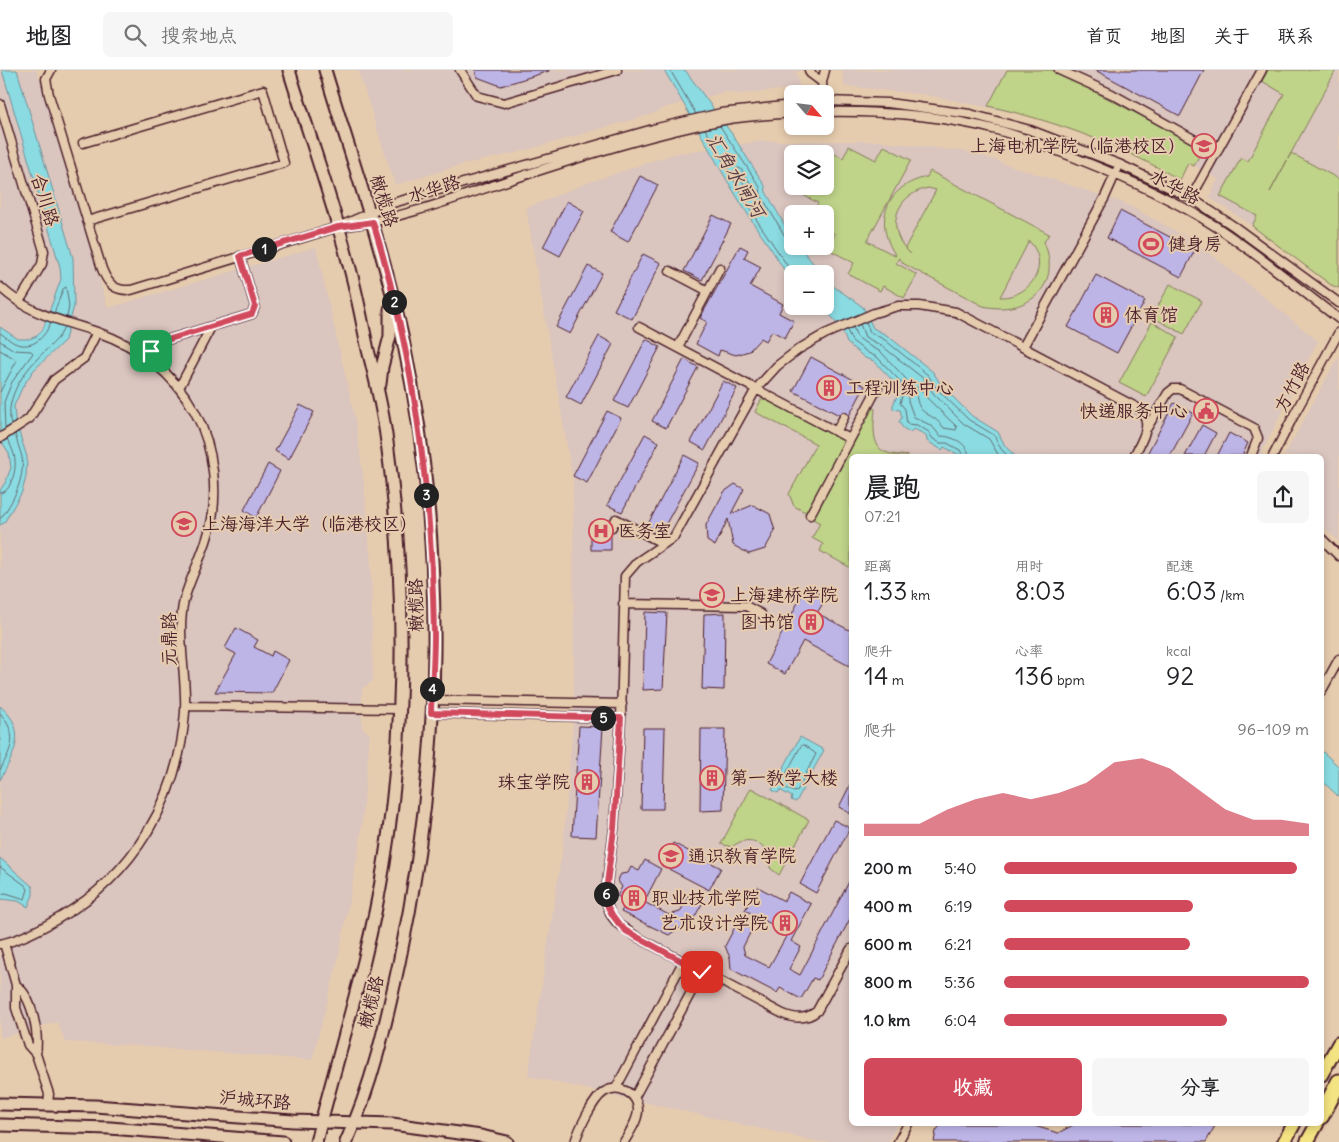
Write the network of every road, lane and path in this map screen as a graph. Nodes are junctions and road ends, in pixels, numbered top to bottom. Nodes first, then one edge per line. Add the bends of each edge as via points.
1 (51, 70) edge
2 (289, 70) edge
3 (326, 70) edge
4 (460, 70) edge
5 (617, 70) edge
6 (809, 70) edge
7 (825, 70) edge
8 (1059, 70) edge
9 (1262, 70) edge
10 (822, 82) junction
11 (822, 85) edge
12 (834, 101) edge
13 (0, 104) edge
14 (784, 106) edge
15 (834, 112) edge
16 (784, 113) edge
17 (724, 117) junction
18 (689, 123) junction
19 (83, 144) dead end
20 (1217, 152) junction
21 (1121, 164) junction
22 (1115, 173) junction
23 (1191, 198) junction
24 (372, 217) junction
25 (87, 221) junction
26 (338, 227) junction
27 (240, 256) junction
28 (720, 268) dead end
29 (670, 271) dead end
30 (389, 282) junction
31 (0, 287) edge
32 (708, 291) junction
33 (19, 302) junction
34 (1339, 303) edge
35 (1339, 319) edge
36 (211, 327) junction
37 (639, 327) dead end
38 (97, 332) junction
39 (1339, 332) edge
40 (1023, 347) junction
41 (678, 348) junction
42 (147, 356) junction
43 (879, 385) dead end
44 (179, 388) junction
45 (756, 388) junction
46 (379, 396) junction
47 (844, 417) dead end
48 (1147, 428) junction
49 (836, 432) junction
50 (0, 438) edge
51 (850, 439) junction
52 (1135, 454) edge
53 (1252, 454) edge
54 (1274, 454) edge
55 (810, 515) dead end
56 (612, 527) dead end
57 (1324, 541) edge
58 (664, 544) junction
59 (1339, 556) edge
60 (623, 604) junction
61 (761, 614) dead end
62 (1339, 659) edge
63 (1324, 686) edge
64 (432, 700) junction
65 (571, 703) junction
66 (622, 704) junction
67 (185, 706) junction
68 (399, 709) junction
69 (431, 713) junction
70 (570, 716) junction
71 (621, 718) junction
72 (2, 944) edge
73 (849, 953) edge
74 (683, 962) junction
75 (702, 972) junction
76 (16, 985) junction
77 (1339, 1043) edge
78 (36, 1054) junction
79 (1324, 1070) edge
80 (1339, 1082) edge
81 (616, 1088) junction
82 (1339, 1090) edge
83 (634, 1098) junction
84 (0, 1104) edge
85 (48, 1104) junction
86 (1324, 1111) edge
87 (1324, 1113) edge
88 (321, 1122) junction
89 (355, 1122) junction
90 (0, 1125) edge
91 (907, 1126) edge
92 (1293, 1126) edge
93 (1316, 1126) edge
94 (283, 1142) edge
95 (316, 1142) edge
96 (346, 1142) edge
97 (507, 1142) edge
98 (575, 1142) edge
99 (624, 1142) edge
100 (898, 1142) edge
101 (1284, 1142) edge
102 (1307, 1142) edge

1 - 25 street via 46,79 48,90
2 - 26 main road, 橄榄路
3 - 24 main road, 橄榄路
4 - 5 street via 477,96 504,103
6 - 10 street
7 - 10 street
8 - 20 street via 1112,94
9 - 20 street
10 - 11 street
12 - 21 street, 水华路 via 888,103 970,114 1030,130
13 - 33 street, 合川路 via 44,252 42,264
14 - 17 street, 水华路
15 - 22 street, 水华路 via 945,119 996,130
16 - 17 street, 水华路
17 - 18 street, 水华路
18 - 24 street, 水华路 via 454,199
18 - 24 street, 水华路 via 451,186 394,203
19 - 25 street via 263,90 284,163
20 - 23 street
21 - 22 street
21 - 23 street, 水华路
22 - 35 street, 水华路 via 1216,227
22 - 40 street
23 - 34 street, 水华路
24 - 26 street, 水华路
24 - 30 main road, 橄榄路
25 - 27 street, 水华路 via 106,279 122,291
26 - 27 street, 水华路
26 - 46 main road, 橄榄路
27 - 36 street via 254,310 248,316
28 - 32 street
29 - 32 street
30 - 46 main road via 390,336
30 - 64 main road, 橄榄路 via 409,372 426,489 434,636
31 - 33 street
32 - 41 street
33 - 38 street, 元鼎路 via 45,317
36 - 42 street via 157,343
36 - 44 street
37 - 41 street
38 - 42 street, 元鼎路
38 - 50 street via 84,358 54,380 29,419
39 - 54 street, 方竹路
40 - 45 street via 956,312 898,306 874,313 798,349
40 - 48 street via 1141,410
41 - 45 street
42 - 44 street, 元鼎路
43 - 51 street
44 - 67 street, 元鼎路 via 196,413 207,443 214,494 211,527 184,601
45 - 49 street
45 - 58 street via 674,537
46 - 68 main road, 橄榄路 via 387,440 399,577
47 - 49 street
48 - 52 street
48 - 53 street via 1168,393 1172,389 1180,389 1254,428 1258,441
49 - 51 street
51 - 55 street
56 - 58 street via 616,519
57 - 59 street
58 - 60 street via 629,569 624,582
60 - 61 street via 746,606
60 - 66 street
62 - 63 street
64 - 65 street
64 - 69 main road, 橄榄路
65 - 66 street
65 - 70 street
66 - 71 street
67 - 68 street
67 - 72 street, 元鼎路 via 172,782 151,827 129,859 80,906 30,934
68 - 88 main road, 橄榄路 via 391,805 376,908
69 - 70 street
69 - 89 main road, 橄榄路 via 427,789 410,912 383,1029
70 - 71 street
71 - 74 street via 614,829 605,899 611,915 626,931
72 - 76 street
73 - 75 street via 821,1005 812,1015 803,1018 782,1014
74 - 75 street
74 - 81 street
75 - 83 street
76 - 78 street via 16,1008 22,1031
76 - 78 street via 30,1006 38,1041
77 - 79 main road
78 - 85 street via 49,1094
80 - 86 highway
81 - 83 street via 626,1090
81 - 98 street via 603,1092 595,1100
82 - 87 main road
83 - 99 street via 638,1111
84 - 85 main road, 沪城环路
85 - 88 main road, 沪城环路
88 - 89 main road, 沪城环路
88 - 95 main road, 橄榄路
89 - 96 main road, 橄榄路
89 - 97 main road, 沪城环路 via 392,1124
90 - 94 main road via 110,1128
91 - 100 street
92 - 101 main road
93 - 102 main road

